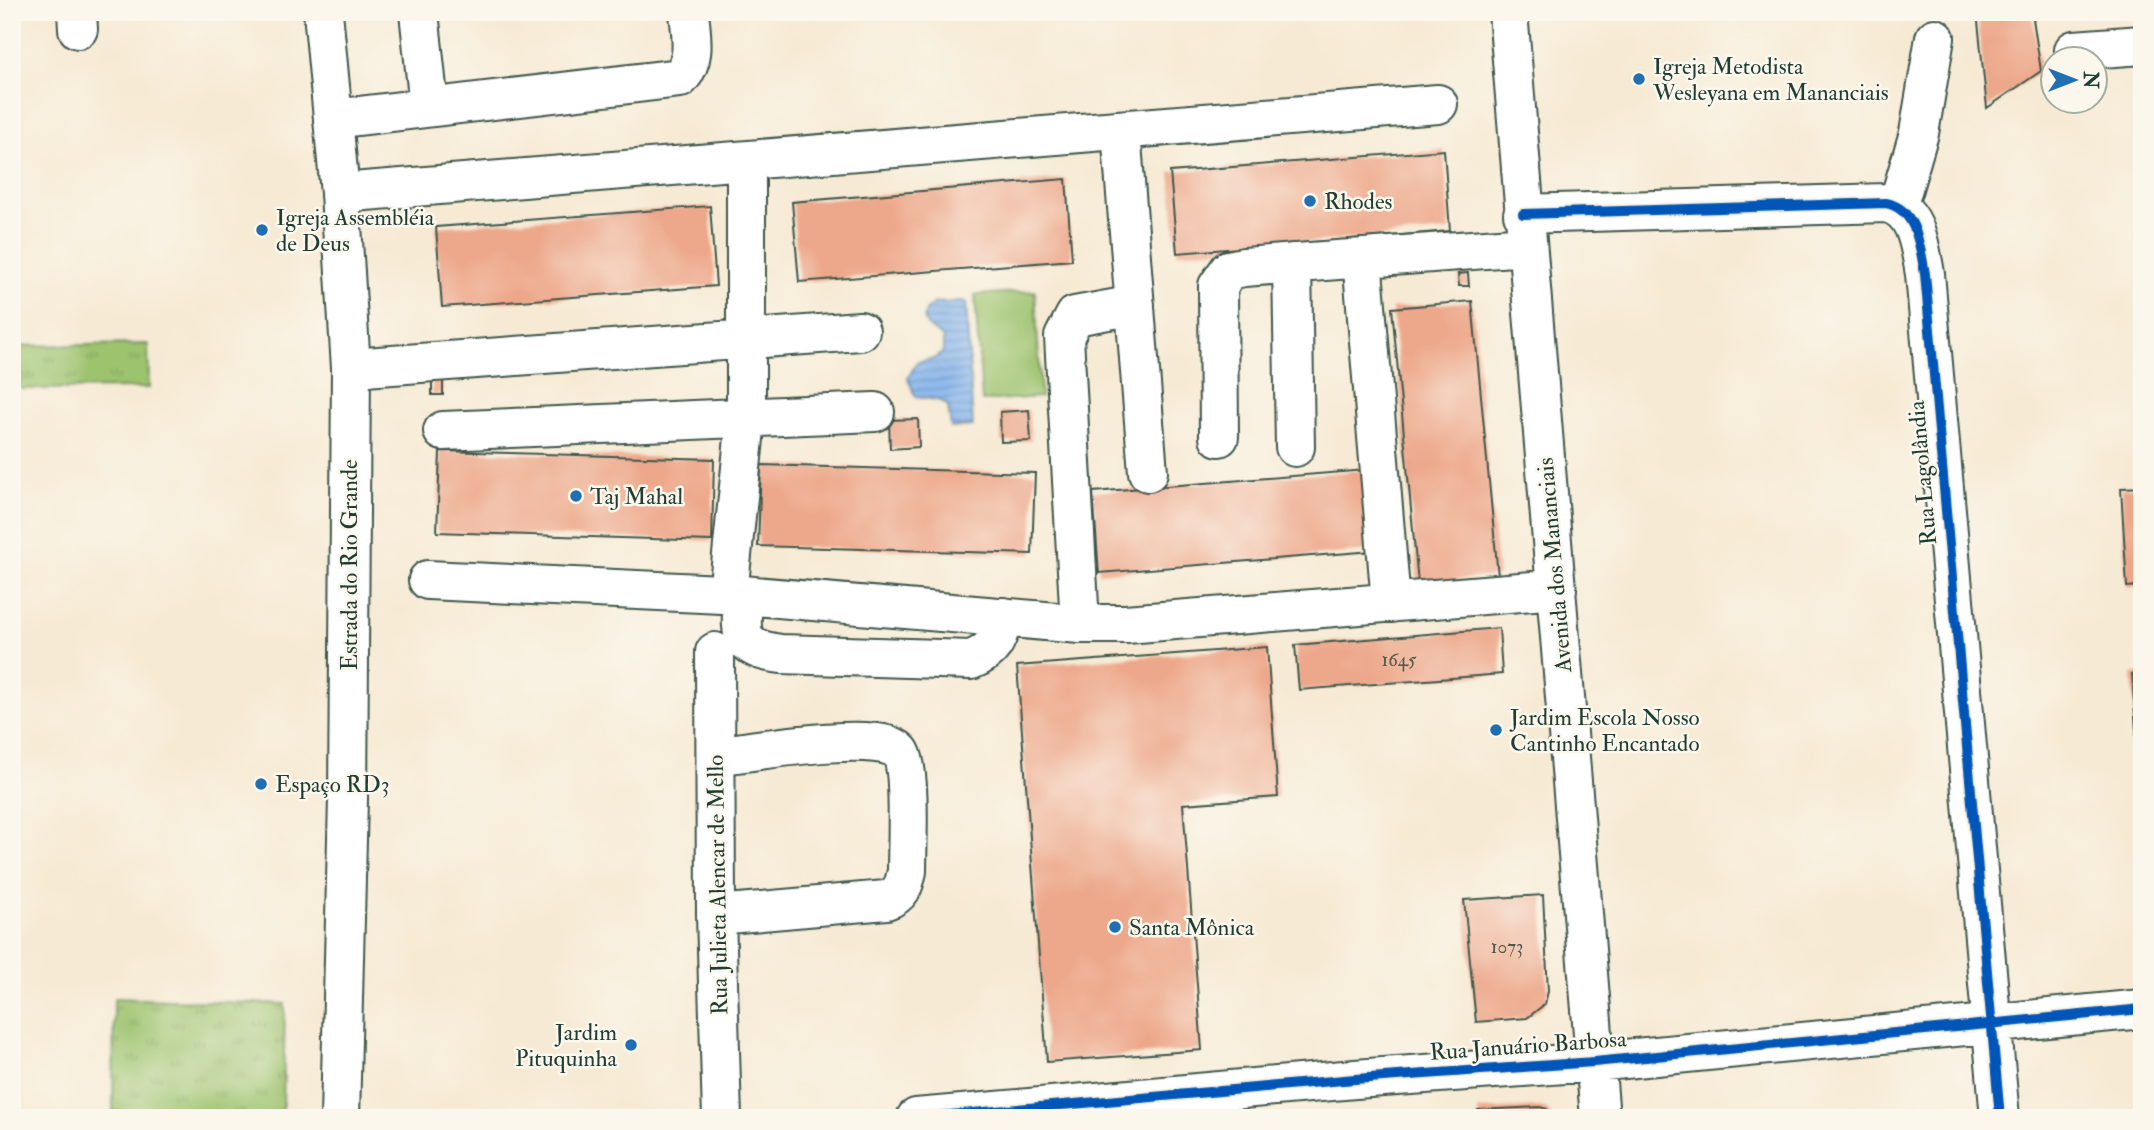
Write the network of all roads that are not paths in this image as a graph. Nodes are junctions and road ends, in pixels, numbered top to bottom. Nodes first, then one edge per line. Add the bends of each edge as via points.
1 (323, 12) edge
2 (419, 12) edge
3 (690, 12) edge
4 (1508, 12) edge
5 (1935, 38) dead end
6 (2142, 45) edge
7 (2108, 48) edge
8 (1438, 104) dead end
9 (429, 107) junction
10 (333, 119) junction
11 (1121, 131) junction
12 (746, 162) junction
13 (340, 193) junction
14 (1898, 205) junction
15 (1525, 230) junction
16 (1362, 258) junction
17 (1292, 263) junction
18 (1135, 305) junction
19 (860, 331) dead end
20 (748, 339) junction
21 (351, 369) junction
22 (875, 412) dead end
23 (746, 419) junction
24 (443, 431) dead end
25 (1219, 437) dead end
26 (1295, 447) dead end
27 (1148, 472) dead end
28 (428, 580) dead end
29 (1557, 589) junction
30 (735, 595) junction
31 (1391, 603) junction
32 (1004, 617) junction
33 (1080, 624) junction
34 (715, 652) dead end
35 (716, 756) junction
36 (716, 915) junction
37 (2142, 1009) edge
38 (1992, 1023) junction
39 (1594, 1062) junction
40 (340, 1118) edge
41 (722, 1118) edge
42 (916, 1118) edge
43 (1600, 1118) edge
44 (2000, 1118) edge

1 - 10 street, Estrada do Rio Grande
2 - 9 street
3 - 9 street via 693,48 690,64 680,78
4 - 15 street, Avenida dos Mananciais
5 - 14 street via 1919,133
6 - 7 street
8 - 11 street
9 - 10 street
10 - 13 street, Estrada do Rio Grande
11 - 12 street
11 - 18 street
12 - 13 street
12 - 20 street
13 - 21 street, Estrada do Rio Grande
14 - 15 street via 1840,203
14 - 38 street, Rua Lagolândia via 1918,236 1925,274
15 - 16 street
15 - 29 street, Avenida dos Mananciais
16 - 17 street
16 - 31 street
17 - 25 street via 1229,270 1218,286
17 - 26 street
18 - 27 street
18 - 33 street via 1074,316 1064,337
19 - 20 street
20 - 21 street
20 - 23 street
21 - 40 street, Estrada do Rio Grande
22 - 23 street
23 - 24 street
23 - 30 street
28 - 30 street
29 - 31 street
29 - 39 street, Avenida dos Mananciais
30 - 32 street
30 - 32 street via 744,641 760,651 780,654 971,660 995,645
31 - 33 street
32 - 33 street
34 - 35 street, Rua Julieta Alencar de Mello
35 - 36 street, Rua Julieta Alencar de Mello
35 - 36 street via 862,740 897,747 904,766 907,872 903,887 886,900
36 - 41 street, Rua Julieta Alencar de Mello
37 - 38 street, Rua Januário Barbosa
38 - 39 street, Rua Januário Barbosa
38 - 44 street, Rua Lagolândia
39 - 42 street, Rua Januário Barbosa
39 - 43 street, Avenida dos Mananciais

